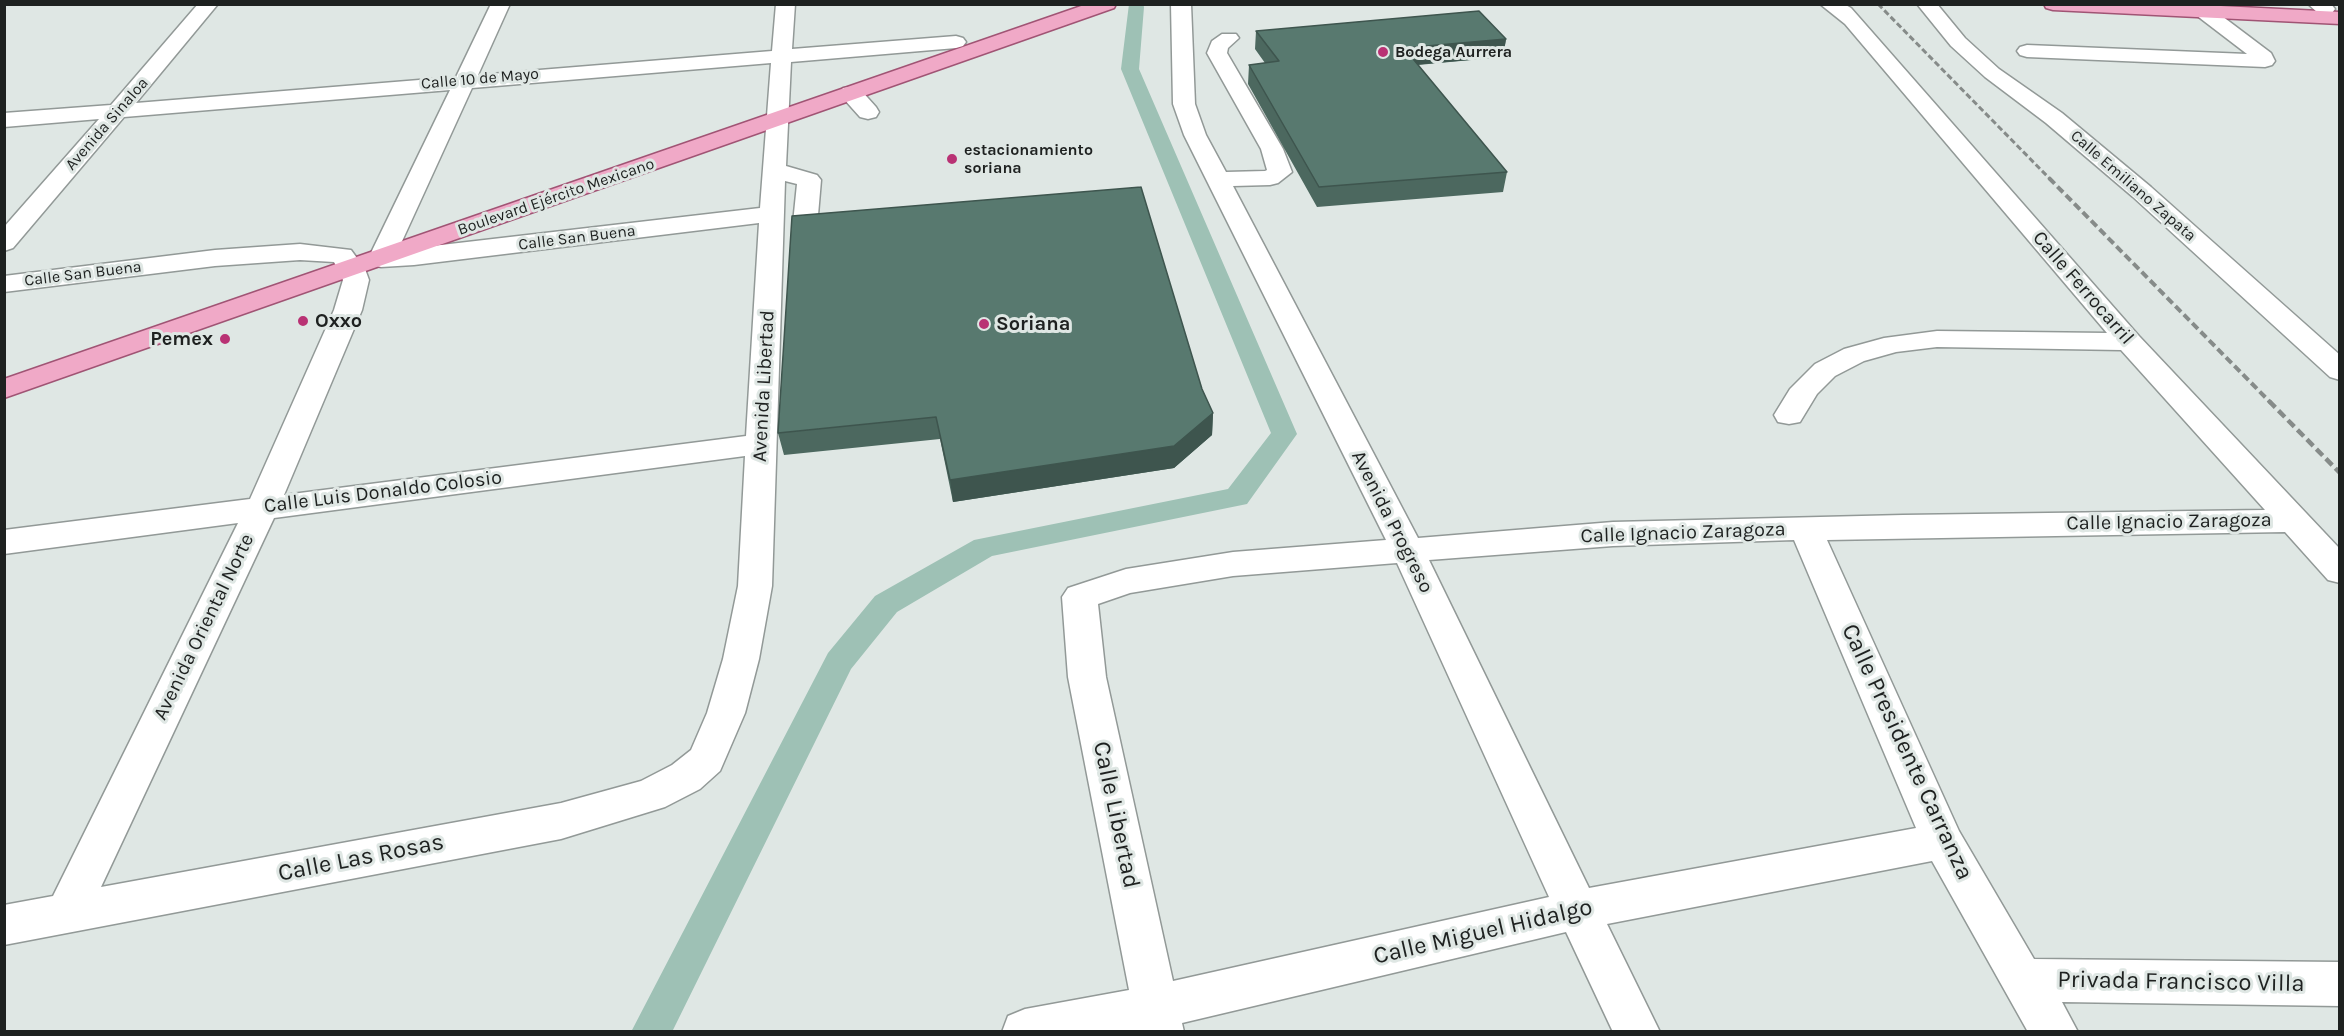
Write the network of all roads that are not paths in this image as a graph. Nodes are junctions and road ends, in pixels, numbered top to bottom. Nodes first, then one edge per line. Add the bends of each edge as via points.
1 (209, 4) edge
2 (501, 4) edge
3 (786, 4) edge
4 (1062, 4) edge
5 (1181, 4) edge
6 (1829, 4) edge
7 (1926, 4) edge
8 (2053, 4) edge
9 (2249, 4) edge
10 (1106, 5) edge
11 (2203, 11) junction
12 (2332, 13) edge
13 (1229, 38) dead end
14 (956, 42) junction
15 (2027, 51) dead end
16 (781, 56) junction
17 (464, 80) junction
18 (851, 93) junction
19 (120, 110) junction
20 (777, 112) junction
21 (868, 112) dead end
22 (4, 120) edge
23 (774, 170) junction
24 (1217, 179) junction
25 (772, 214) junction
26 (832, 221) edge
27 (4, 243) edge
28 (366, 255) junction
29 (4, 284) edge
30 (2129, 342) junction
31 (4, 371) edge
32 (2340, 371) edge
33 (4, 389) edge
34 (1789, 415) dead end
35 (761, 444) junction
36 (262, 508) junction
37 (2292, 521) junction
38 (1805, 528) junction
39 (4, 542) edge
40 (1408, 551) junction
41 (2340, 571) edge
42 (1080, 597) joint
43 (706, 760) joint
44 (1943, 841) junction
45 (1577, 910) junction
46 (67, 913) junction
47 (4, 925) edge
48 (2022, 980) junction
49 (2340, 984) edge
50 (1158, 1019) edge
51 (1025, 1032) edge
52 (1637, 1032) edge
53 (2055, 1032) edge

1 - 19 street, Avenida Sinaloa
2 - 17 street, Avenida Oriental Norte
3 - 16 street, Avenida Libertad
4 - 14 main road, Boulevard Ejército Mexicano
5 - 24 street, Avenida Progreso via 1184,104
6 - 30 street, Calle Ferrocarril via 1852,20
7 - 32 street, Calle Emiliano Zapata via 1958,42 1992,73 2055,118 2142,192
8 - 11 main road
9 - 12 main road
10 - 18 main road, Boulevard Ejército Mexicano
11 - 12 main road
11 - 15 street via 2265,61
13 - 24 street via 1219,45 1217,53 1272,149 1280,172 1270,178
14 - 16 street, Calle 10 de Mayo
14 - 20 main road, Boulevard Ejército Mexicano
16 - 17 street, Calle 10 de Mayo
16 - 20 street, Avenida Libertad
17 - 19 street, Calle 10 de Mayo
17 - 28 street, Avenida Oriental Norte
18 - 20 main road, Boulevard Ejército Mexicano
18 - 21 street
19 - 22 street, Calle 10 de Mayo
19 - 27 street, Avenida Sinaloa
20 - 23 street, Avenida Libertad
20 - 28 main road, Boulevard Ejército Mexicano
23 - 25 street, Avenida Libertad
23 - 26 street via 809,180 805,223
24 - 40 street, Avenida Progreso
25 - 28 street, Calle San Buena via 414,257
25 - 35 street, Avenida Libertad
28 - 29 street, Calle San Buena via 269,254
28 - 31 main road, Boulevard Ejército Mexicano
28 - 33 main road, Boulevard Ejército Mexicano
28 - 36 street, Avenida Oriental Norte via 348,310
30 - 34 street via 1937,339 1894,344 1854,355 1825,370 1805,389
30 - 37 street, Calle Ferrocarril
35 - 36 street, Calle Luis Donaldo Colosio
35 - 43 street, Avenida Libertad via 755,586 726,713
36 - 39 street, Calle Luis Donaldo Colosio
36 - 46 street, Avenida Oriental Norte
37 - 38 street, Calle Ignacio Zaragoza
37 - 41 street, Calle Ferrocarril
38 - 40 street, Calle Ignacio Zaragoza via 1613,534
38 - 44 street, Calle Presidente Carranza
40 - 42 street, Calle Ignacio Zaragoza via 1233,564 1126,581
40 - 45 street, Avenida Progreso
42 - 50 street, Calle Libertad via 1088,677
43 - 46 street, Calle Las Rosas via 686,777 651,795 561,821
44 - 45 street, Calle Miguel Hidalgo
44 - 48 street, Calle Presidente Carranza
45 - 50 street, Calle Miguel Hidalgo
45 - 52 street, Avenida Progreso
46 - 47 street, Calle Las Rosas
48 - 49 street, Privada Francisco Villa
48 - 53 street, Calle Presidente Carranza
50 - 51 street, Calle Miguel Hidalgo

